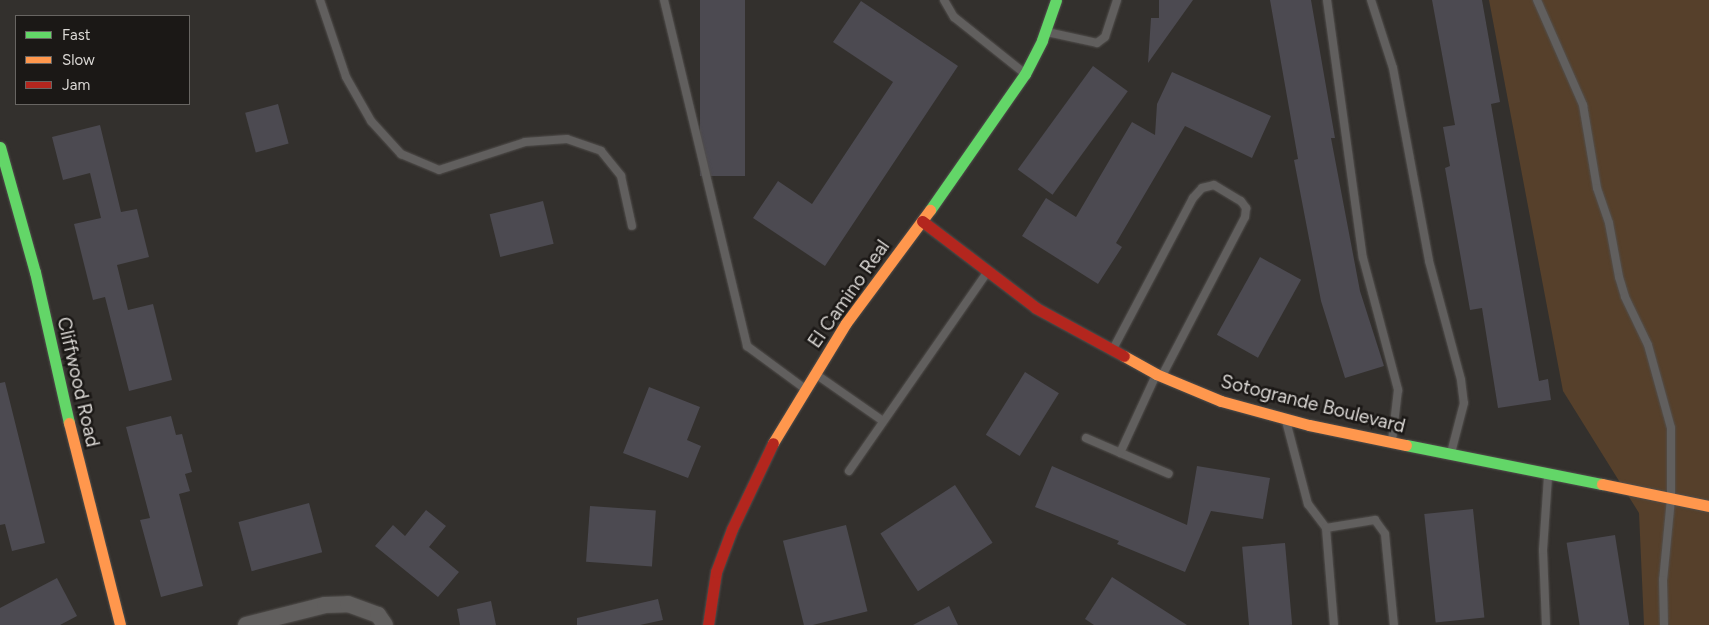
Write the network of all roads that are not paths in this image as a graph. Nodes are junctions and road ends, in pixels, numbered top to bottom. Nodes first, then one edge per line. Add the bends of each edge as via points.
1 (320, 0) edge
2 (664, 0) edge
3 (944, 0) edge
4 (1056, 0) edge
5 (1117, 0) edge
6 (1326, 0) edge
7 (1371, 0) edge
8 (1537, 0) edge
9 (1045, 31) junction
10 (1025, 74) junction
11 (0, 147) edge
12 (922, 221) junction
13 (632, 226) dead end
14 (988, 271) junction
15 (1112, 351) junction
16 (815, 374) junction
17 (1159, 375) junction
18 (806, 389) junction
19 (1286, 418) junction
20 (884, 421) junction
21 (1086, 438) dead end
22 (1392, 443) junction
23 (1120, 453) junction
24 (1450, 455) junction
25 (849, 471) dead end
26 (1169, 474) dead end
27 (1548, 474) junction
28 (1671, 499) junction
29 (1709, 506) edge
30 (1326, 528) junction
31 (120, 625) edge
32 (246, 625) edge
33 (385, 625) edge
34 (708, 625) edge
35 (1334, 625) edge
36 (1394, 625) edge
37 (1546, 625) edge
38 (1664, 625) edge

1 - 13 lane via 346,77 371,121 401,154 439,170 525,142 567,139 602,151 622,176
2 - 18 lane via 747,346
3 - 10 lane via 954,17
4 - 9 street, El Camino Real
5 - 9 lane via 1105,37 1097,43
6 - 22 lane via 1363,258 1398,390
7 - 24 lane via 1393,68 1428,261 1461,380 1464,403
8 - 28 lane via 1583,105 1589,126 1594,173 1609,223 1619,277 1648,346 1671,428
9 - 10 street, El Camino Real
10 - 12 street, El Camino Real
11 - 31 street, Cliffwood Road via 35,272 81,475
12 - 14 street, Sotogrande Boulevard
12 - 16 street, El Camino Real via 846,323
14 - 15 street, Sotogrande Boulevard via 1036,308
14 - 20 lane
15 - 17 street, Sotogrande Boulevard
15 - 17 lane via 1193,198 1202,188 1214,185 1241,201 1246,208 1245,217
16 - 18 street, El Camino Real
16 - 20 lane
17 - 19 street, Sotogrande Boulevard via 1221,401
17 - 23 lane
18 - 34 street, El Camino Real via 775,438 732,529 716,572
19 - 22 street, Sotogrande Boulevard
19 - 30 lane via 1308,504
20 - 25 lane
21 - 23 lane
22 - 24 street, Sotogrande Boulevard
23 - 26 lane
24 - 27 street, Sotogrande Boulevard
27 - 28 street, Sotogrande Boulevard
27 - 37 lane via 1543,550
28 - 29 street, Sotogrande Boulevard
28 - 38 lane via 1663,580
30 - 35 lane
30 - 36 lane via 1375,520 1385,534
32 - 33 street via 325,605 348,604 378,615

